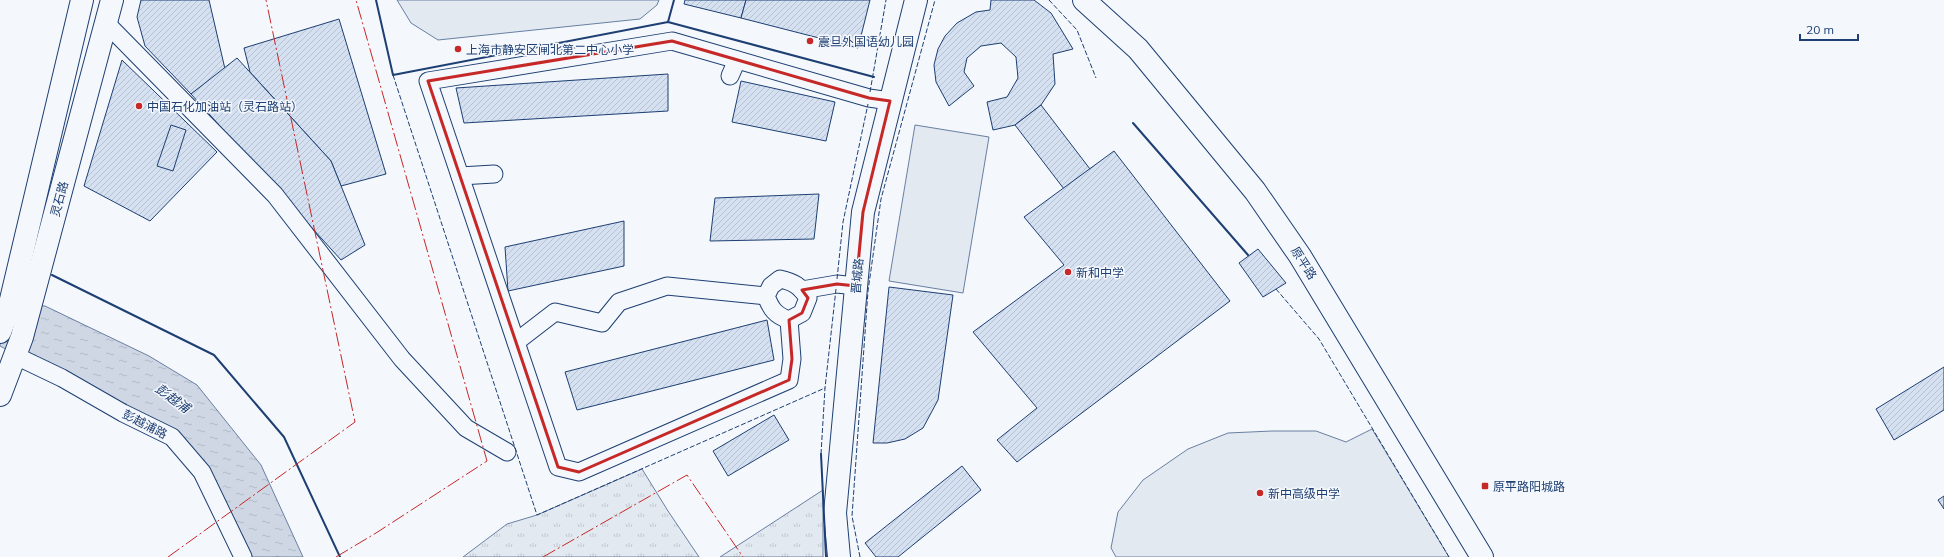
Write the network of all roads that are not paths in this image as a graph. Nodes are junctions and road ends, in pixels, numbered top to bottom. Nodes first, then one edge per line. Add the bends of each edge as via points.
1 (82, 0) edge
2 (112, 0) edge
3 (916, 0) edge
4 (1084, 0) edge
5 (106, 23) junction
6 (737, 60) junction
7 (730, 76) dead end
8 (890, 101) junction
9 (494, 174) dead end
10 (460, 176) junction
11 (856, 286) junction
12 (802, 290) junction
13 (766, 296) junction
14 (789, 320) junction
15 (0, 332) edge
16 (516, 342) junction
17 (9, 363) edge
18 (0, 395) edge
19 (507, 452) dead end
20 (243, 557) edge
21 (839, 557) edge
22 (1482, 557) edge

1 - 15 street, 灵石路 via 14,286
2 - 5 street, 灵石路
3 - 8 street, 晋城路
4 - 22 street, 原平路 via 1138,49 1255,191 1300,256
5 - 17 street, 灵石路 via 36,282
5 - 19 street via 275,195 402,359 466,428
6 - 7 street
6 - 8 street via 869,98
6 - 10 street via 672,41 428,81
8 - 11 street, 晋城路 via 863,212
9 - 10 street
10 - 16 street
11 - 12 street via 837,284
11 - 21 street, 晋城路 via 834,513
12 - 13 street via 794,282 780,279 771,286
12 - 14 street via 808,298 802,313
13 - 14 street via 772,310 778,316
13 - 16 street via 667,286 620,302 602,323 555,312
14 - 16 street via 792,359 789,380 579,472 558,467
17 - 18 street, 灵石路
17 - 20 street, 彭越浦路 via 62,378 172,437 202,472

